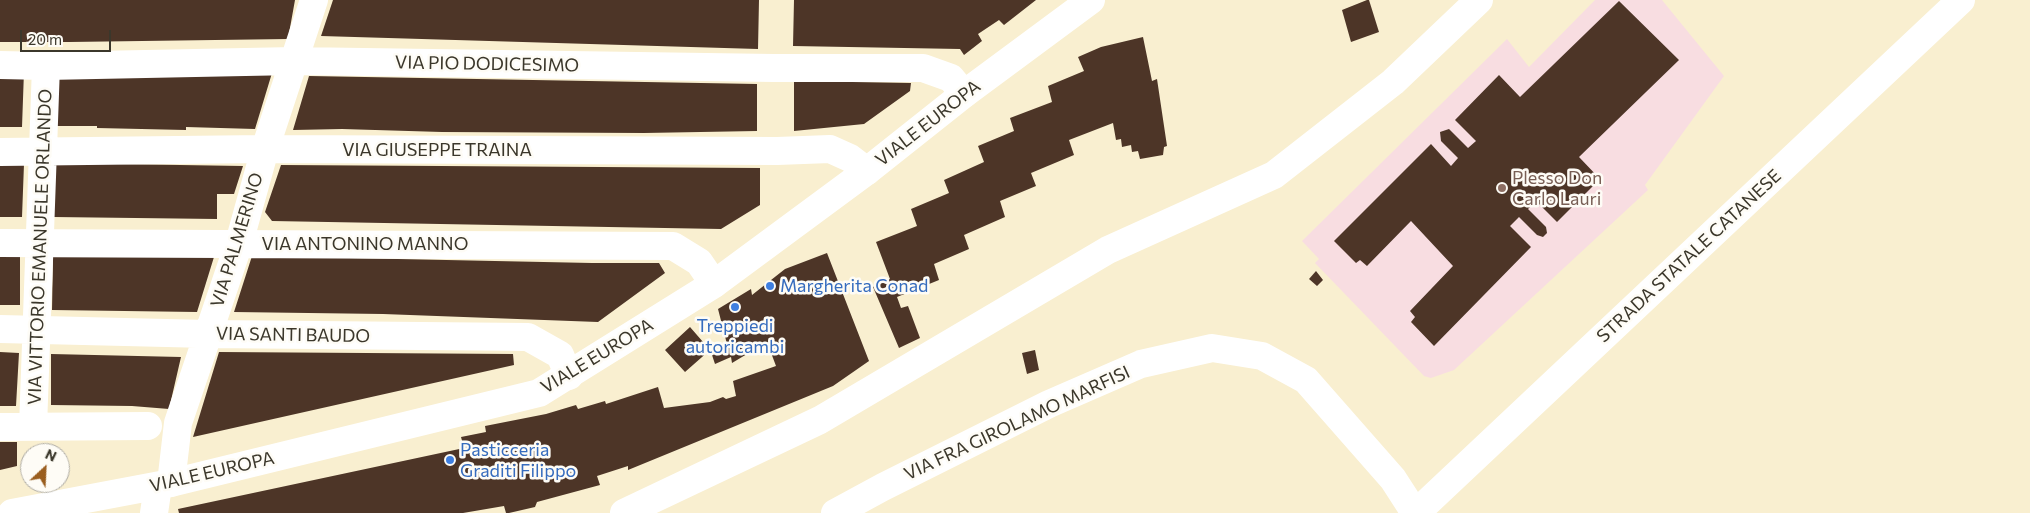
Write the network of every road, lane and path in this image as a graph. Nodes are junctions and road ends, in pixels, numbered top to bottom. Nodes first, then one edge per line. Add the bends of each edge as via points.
1 (314, 0) edge
2 (1479, 0) edge
3 (1961, 0) edge
4 (1083, 2) edge
5 (294, 61) junction
6 (0, 65) edge
7 (46, 66) junction
8 (964, 94) junction
9 (265, 150) junction
10 (0, 152) edge
11 (43, 152) junction
12 (867, 171) junction
13 (0, 243) edge
14 (239, 243) junction
15 (40, 244) junction
16 (714, 284) junction
17 (0, 329) edge
18 (37, 330) junction
19 (208, 334) junction
20 (569, 376) junction
21 (148, 426) dead end
22 (0, 427) edge
23 (33, 427) junction
24 (164, 484) junction
25 (12, 513) edge
26 (154, 513) edge
27 (624, 513) edge
28 (835, 513) edge
29 (1416, 513) edge

1 - 5 street, VIA PALMERINO
2 - 27 street via 1393,82 1274,175 1108,250 820,420
3 - 29 street, STRADA STATALE CATANESE
4 - 8 street, VIALE EUROPA
5 - 7 street, VIA PIO DODICESIMO
5 - 8 street, VIA PIO DODICESIMO via 923,68 951,78
5 - 9 street, VIA PALMERINO
6 - 7 street, VIA PIO DODICESIMO
7 - 11 street, VIA VITTORIO EMANUELE ORLANDO
8 - 12 street, VIALE EUROPA
9 - 11 street, VIA GIUSEPPE TRAINA
9 - 12 street, VIA GIUSEPPE TRAINA via 830,149
9 - 14 street, VIA PALMERINO
10 - 11 street, VIA GIUSEPPE TRAINA
11 - 15 street, VIA VITTORIO EMANUELE ORLANDO
12 - 16 street, VIALE EUROPA
13 - 15 street, VIA ANTONINO MANNO
14 - 15 street, VIA ANTONINO MANNO
14 - 16 street, VIA ANTONINO MANNO via 673,246 699,262
14 - 19 street, VIA PALMERINO
15 - 18 street, VIA VITTORIO EMANUELE ORLANDO
16 - 20 street, VIALE EUROPA
17 - 18 street, VIA SANTI BAUDO
18 - 19 street, VIA SANTI BAUDO
18 - 23 street, VIA VITTORIO EMANUELE ORLANDO
19 - 20 street, VIA SANTI BAUDO via 528,338 560,355
19 - 24 street, VIA PALMERINO via 178,423
20 - 24 street, VIALE EUROPA via 539,393
21 - 23 street
22 - 23 street
24 - 25 street, VIALE EUROPA
24 - 26 street, VIA PALMERINO
28 - 29 street, VIA FRA GIROLAMO MARFISI via 1066,397 1142,364 1212,348 1262,356 1306,380 1393,479

